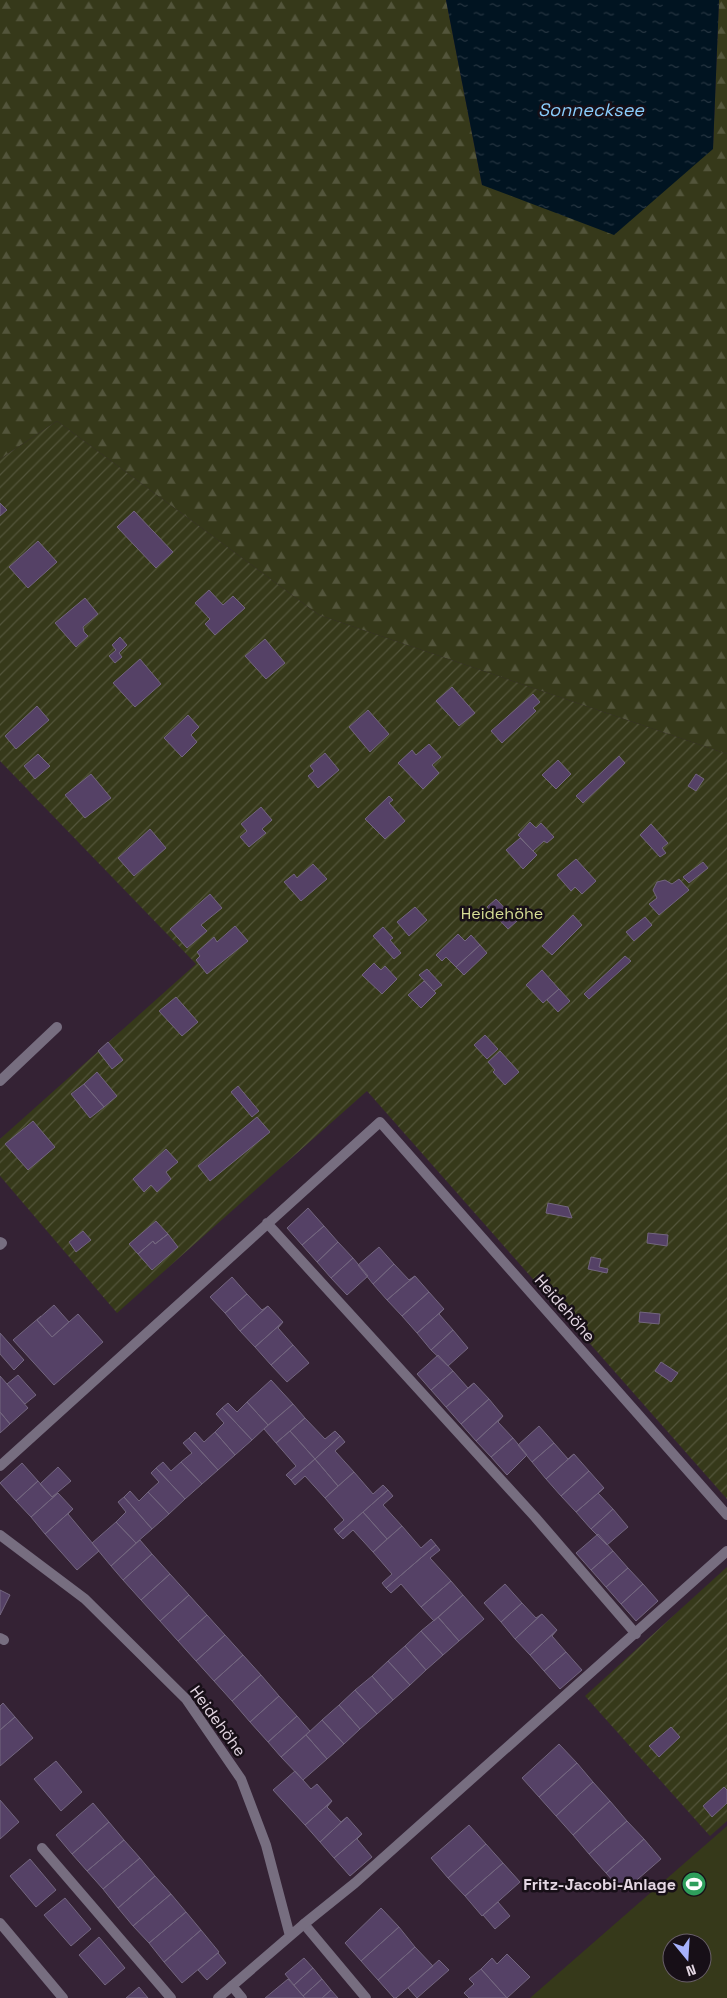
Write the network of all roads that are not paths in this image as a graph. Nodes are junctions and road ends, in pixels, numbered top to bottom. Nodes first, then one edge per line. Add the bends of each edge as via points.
1 (57, 1027) dead end
2 (0, 1081) edge
3 (267, 1223) junction
4 (0, 1466) edge
5 (727, 1515) edge
6 (0, 1535) edge
7 (727, 1551) edge
8 (636, 1634) junction
9 (42, 1848) dead end
10 (0, 1923) edge
11 (304, 1924) junction
12 (290, 1936) junction
13 (232, 1986) junction
14 (63, 1998) edge
15 (171, 1998) edge
16 (218, 1998) edge
17 (242, 1998) edge
18 (366, 1998) edge

1 - 2 street
3 - 4 street, Heidehöhe
3 - 5 street, Heidehöhe via 380,1122
3 - 8 street
6 - 12 street, Heidehöhe via 85,1599 186,1699 241,1779 266,1845
7 - 8 street
8 - 11 street via 355,1883
9 - 15 street
10 - 14 street
11 - 12 street
11 - 18 street
12 - 13 street
13 - 16 street
13 - 17 street

